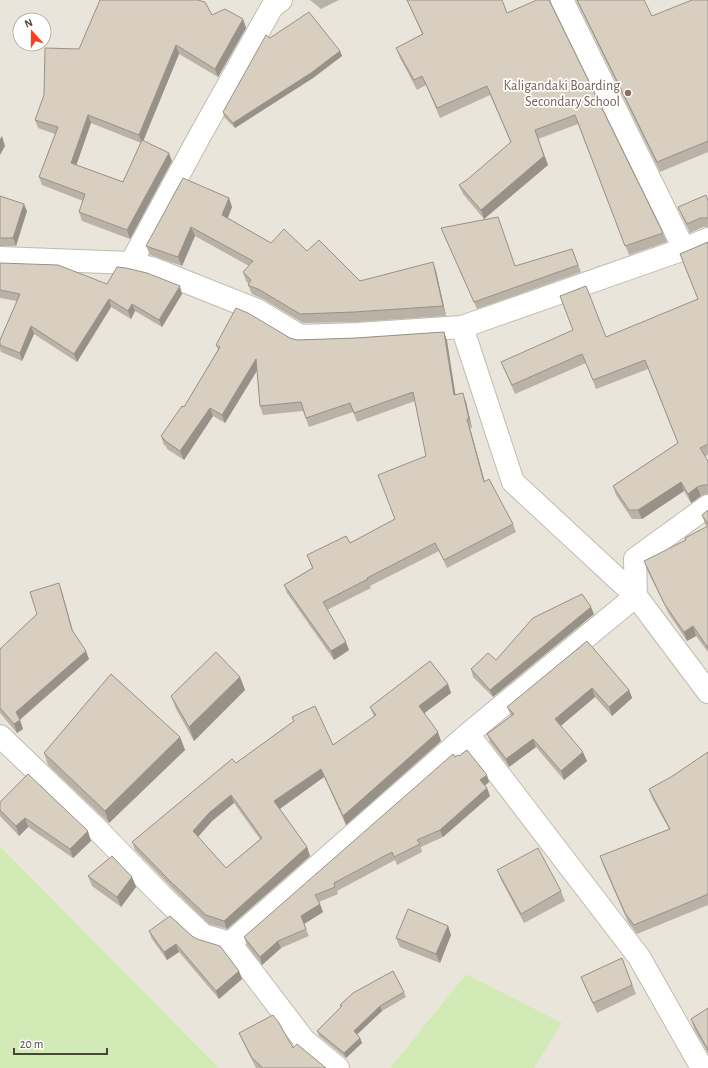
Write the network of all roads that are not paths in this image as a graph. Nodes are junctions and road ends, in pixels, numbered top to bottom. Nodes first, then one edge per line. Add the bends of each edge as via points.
1 (281, 0) edge
2 (562, 0) edge
3 (708, 239) edge
4 (684, 249) junction
5 (0, 258) edge
6 (131, 263) junction
7 (462, 327) junction
8 (708, 506) edge
9 (636, 596) junction
10 (708, 692) edge
11 (468, 734) junction
12 (0, 736) edge
13 (230, 943) junction
14 (338, 1068) edge
15 (702, 1068) edge

1 - 6 street via 268,14
2 - 4 street
3 - 4 street
4 - 7 street
5 - 6 street
6 - 7 street via 154,269 257,310 300,336
7 - 9 street via 513,482
8 - 9 street via 635,560
9 - 10 street
9 - 11 street
11 - 13 street
11 - 15 street via 640,957
12 - 13 street via 203,935
13 - 14 street via 304,1040

